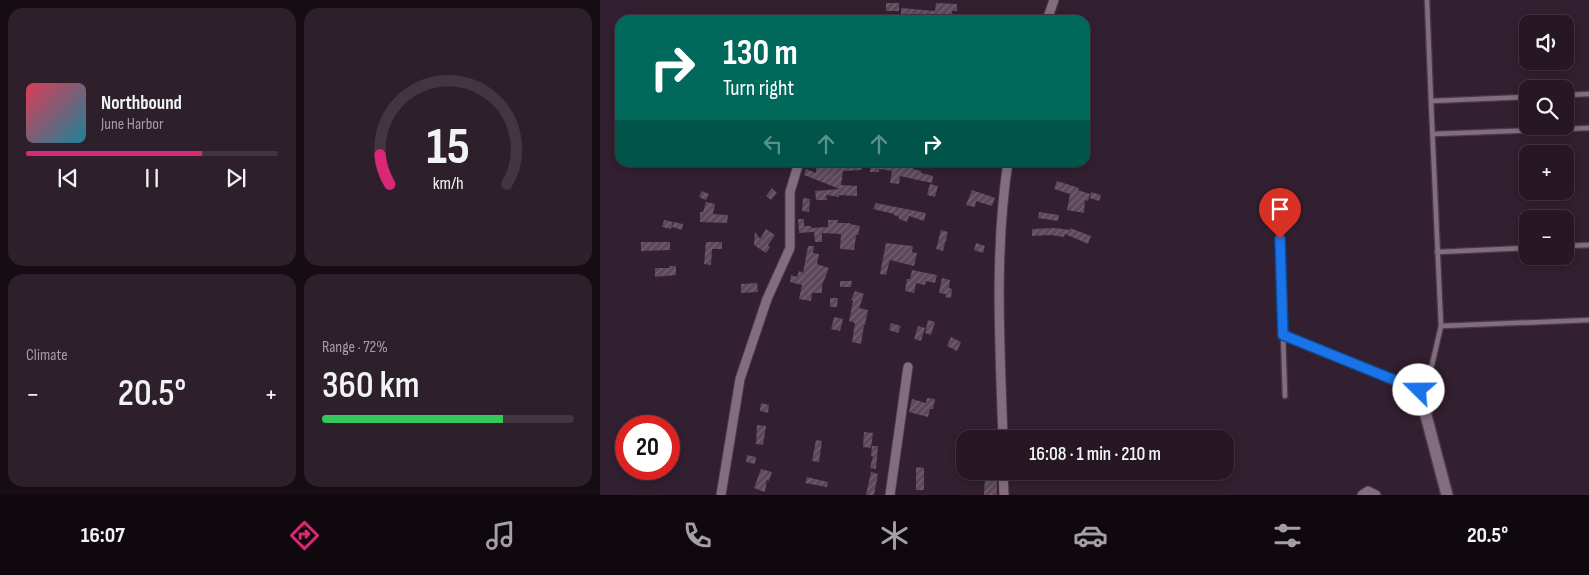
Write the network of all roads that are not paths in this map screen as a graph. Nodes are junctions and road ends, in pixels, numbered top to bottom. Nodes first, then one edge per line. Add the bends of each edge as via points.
1 (1054, 0) edge
2 (1427, 0) edge
3 (1049, 15) edge
4 (1589, 94) edge
5 (1574, 95) edge
6 (1519, 97) edge
7 (1431, 101) junction
8 (1589, 128) edge
9 (1433, 134) junction
10 (798, 167) edge
11 (1007, 167) edge
12 (1280, 239) dead end
13 (1589, 245) edge
14 (1574, 246) edge
15 (1519, 248) edge
16 (1438, 252) junction
17 (1589, 320) edge
18 (1441, 326) junction
19 (1283, 335) junction
20 (908, 367) dead end
21 (1419, 390) junction
22 (1285, 396) dead end
23 (1002, 430) edge
24 (1003, 480) edge
25 (721, 495) edge
26 (890, 495) edge
27 (1004, 495) edge
28 (1362, 495) edge
29 (1376, 495) edge
30 (1447, 495) edge

1 - 3 street
2 - 7 lane
4 - 5 lane
6 - 7 lane
7 - 9 lane
8 - 9 lane
9 - 16 lane
10 - 25 street via 790,192 790,248 767,299 740,380
11 - 23 street via 1003,197 999,308
12 - 19 lane
13 - 14 lane
15 - 16 lane
16 - 18 lane
17 - 18 lane
18 - 21 lane via 1429,378
19 - 21 lane
19 - 22 lane
20 - 26 street
21 - 30 street
24 - 27 street
28 - 29 street via 1368,491

